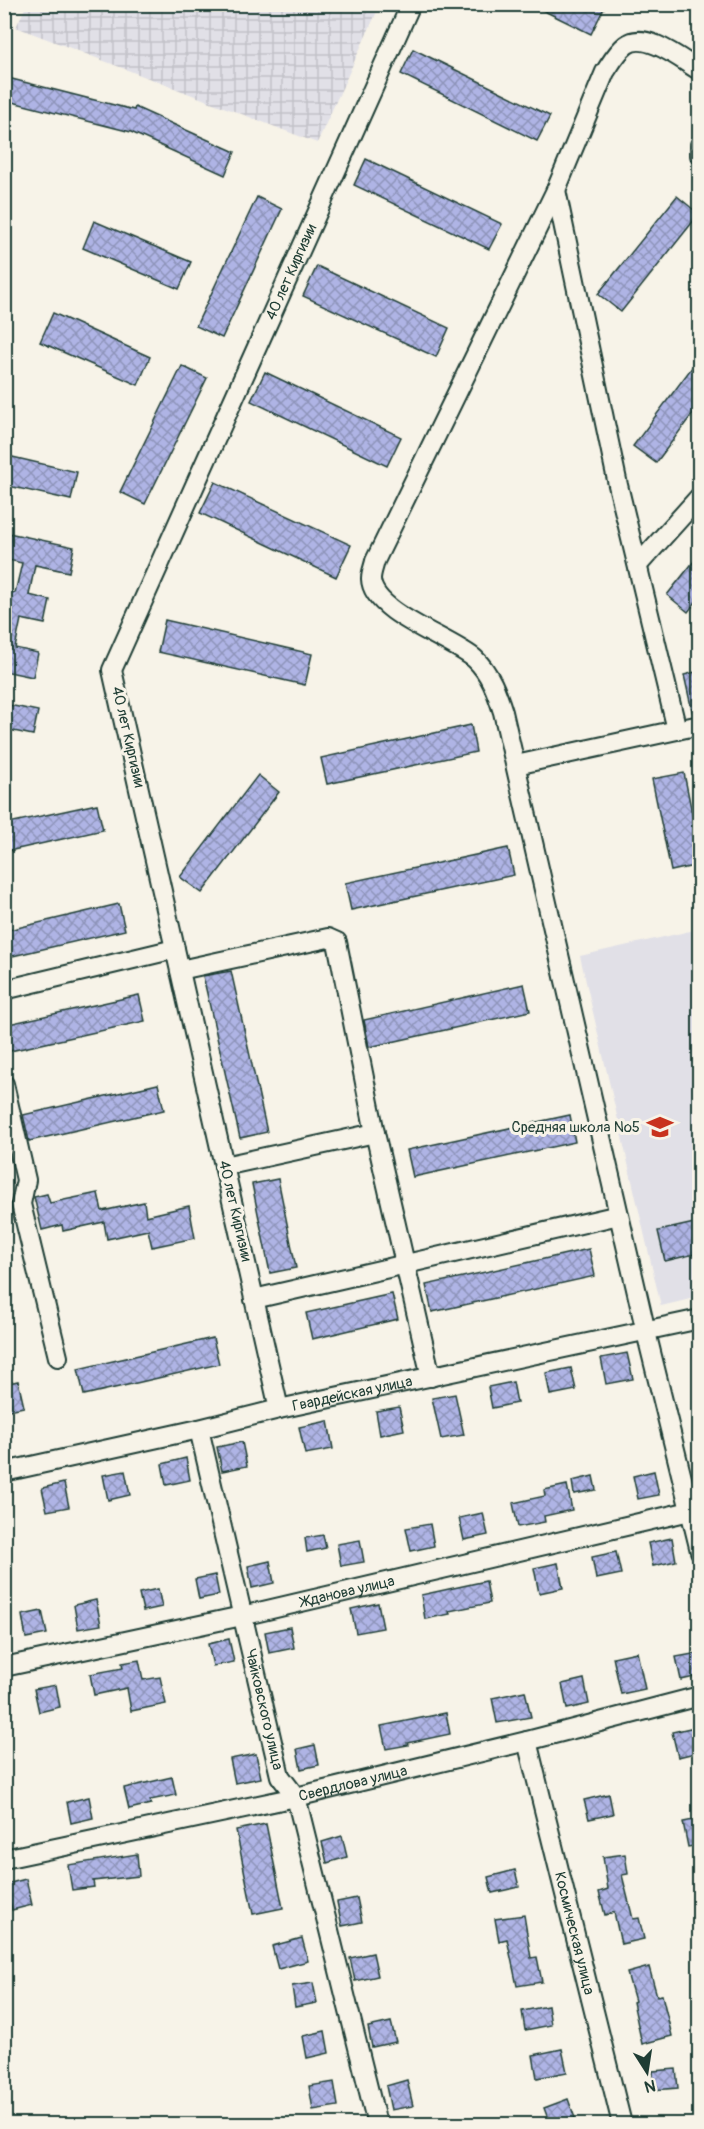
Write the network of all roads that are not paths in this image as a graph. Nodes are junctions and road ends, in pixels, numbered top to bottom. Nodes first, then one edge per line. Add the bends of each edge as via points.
1 (411, 4) edge
2 (699, 70) edge
3 (699, 146) edge
4 (699, 155) edge
5 (556, 190) junction
6 (699, 496) edge
7 (638, 565) junction
8 (699, 725) edge
9 (677, 730) junction
10 (516, 765) junction
11 (175, 949) junction
12 (180, 970) junction
13 (4, 990) edge
14 (4, 1084) edge
15 (375, 1133) junction
16 (225, 1166) junction
17 (619, 1215) junction
18 (405, 1263) junction
19 (254, 1299) junction
20 (699, 1319) edge
21 (646, 1332) junction
22 (58, 1357) dead end
23 (431, 1377) junction
24 (279, 1409) junction
25 (199, 1429) junction
26 (4, 1472) edge
27 (690, 1511) junction
28 (699, 1551) edge
29 (242, 1616) junction
30 (4, 1667) edge
31 (699, 1696) edge
32 (527, 1741) junction
33 (296, 1797) junction
34 (4, 1859) edge
35 (377, 2124) edge
36 (622, 2124) edge

1 - 11 street, 40 лет Киргизии via 112,670
2 - 5 street via 652,42 628,43 605,72
3 - 4 street
5 - 7 street
5 - 10 street via 375,561 371,579 376,595 391,610 475,659 493,684
6 - 7 street
7 - 9 street
8 - 9 street
9 - 10 street
10 - 17 street
11 - 12 street, 40 лет Киргизии
11 - 13 street
12 - 15 street via 334,939 339,946
12 - 16 street, 40 лет Киргизии
14 - 22 street via 26,1180 21,1204
15 - 16 street
15 - 18 street
16 - 19 street, 40 лет Киргизии
17 - 18 street
17 - 21 street
18 - 19 street
18 - 23 street
19 - 24 street, 40 лет Киргизии
20 - 21 street, Гвардейская улица
21 - 23 street, Гвардейская улица
21 - 27 street
23 - 24 street, Гвардейская улица
24 - 25 street, Гвардейская улица
25 - 26 street, Гвардейская улица
25 - 29 street, Чайковского улица
27 - 28 street
27 - 29 street, Жданова улица
29 - 30 street, Жданова улица
29 - 33 street, Чайковского улица via 280,1776
31 - 32 street, Свердлова улица
32 - 33 street, Свердлова улица
32 - 36 street, Космическая улица
33 - 34 street, Свердлова улица
33 - 35 street, Чайковского улица

